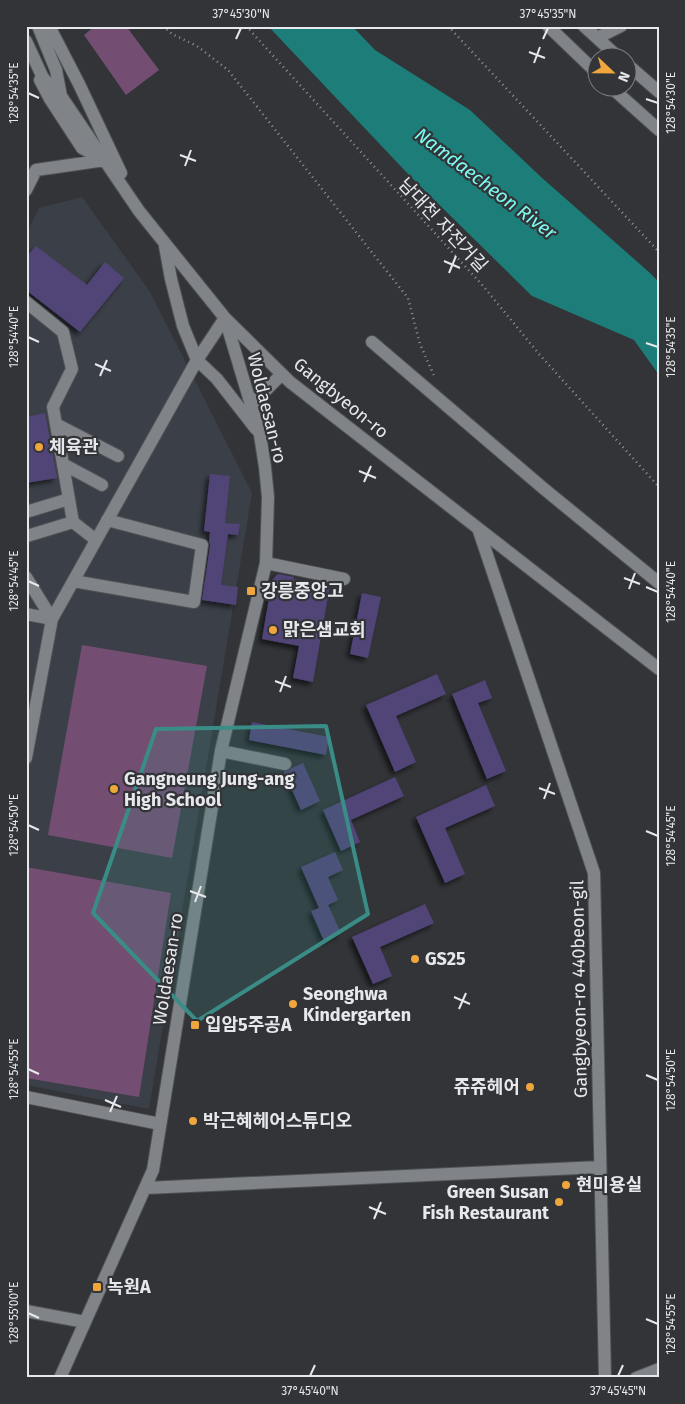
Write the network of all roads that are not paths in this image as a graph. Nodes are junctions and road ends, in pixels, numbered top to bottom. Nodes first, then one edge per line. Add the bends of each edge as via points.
1 (38, 26) edge
2 (49, 26) edge
3 (548, 26) edge
4 (584, 26) edge
5 (621, 26) edge
6 (597, 38) junction
7 (26, 41) edge
8 (608, 48) edge
9 (26, 54) edge
10 (588, 64) edge
11 (638, 74) edge
12 (659, 92) edge
13 (61, 96) junction
14 (623, 98) edge
15 (659, 130) edge
16 (105, 160) junction
17 (26, 190) edge
18 (139, 211) junction
19 (165, 245) junction
20 (26, 302) edge
21 (225, 318) junction
22 (372, 342) dead end
23 (197, 360) junction
24 (282, 374) junction
25 (251, 405) junction
26 (56, 424) junction
27 (260, 435) junction
28 (118, 456) dead end
29 (63, 464) junction
30 (102, 485) dead end
31 (69, 499) junction
32 (26, 512) edge
33 (107, 520) junction
34 (73, 522) junction
35 (478, 528) junction
36 (27, 536) edge
37 (96, 540) junction
38 (266, 563) junction
39 (26, 577) edge
40 (344, 579) dead end
41 (73, 581) junction
42 (659, 584) edge
43 (26, 614) edge
44 (52, 618) junction
45 (659, 669) edge
46 (28, 744) edge
47 (222, 752) junction
48 (26, 758) edge
49 (285, 764) dead end
50 (26, 1097) edge
51 (160, 1124) junction
52 (600, 1167) junction
53 (145, 1188) junction
54 (26, 1311) edge
55 (85, 1322) junction
56 (659, 1369) edge
57 (60, 1378) edge
58 (605, 1378) edge
59 (636, 1378) edge

1 - 13 street, Gangbyeon-ro via 56,70
2 - 18 street
3 - 10 street
4 - 6 street
5 - 6 street
6 - 8 street
7 - 13 street, Gangbyeon-ro via 43,78
9 - 16 street via 82,148
11 - 12 street
13 - 16 street, Gangbyeon-ro
14 - 15 street
16 - 17 street via 36,170
16 - 18 street, Gangbyeon-ro
18 - 19 street, Gangbyeon-ro
19 - 21 street, Gangbyeon-ro
19 - 23 street via 183,326
20 - 26 street via 63,332 72,369 53,408
21 - 23 street
21 - 24 street, Gangbyeon-ro
21 - 25 street, Woldaesan-ro
22 - 42 street
23 - 27 street via 217,379
23 - 33 street
24 - 25 street
24 - 35 street, Gangbyeon-ro
25 - 27 street, Woldaesan-ro
26 - 28 street
26 - 29 street
27 - 38 street, Woldaesan-ro via 268,496
29 - 30 street
29 - 31 street
31 - 32 street
31 - 34 street
33 - 37 street
33 - 41 street via 202,545 194,602
34 - 36 street
34 - 37 street
35 - 45 street, Gangbyeon-ro
35 - 52 street, Gangbyeon-ro 440beon-gil via 594,873
37 - 41 street
38 - 40 street
38 - 47 street, Woldaesan-ro
39 - 44 street
41 - 44 street
43 - 44 street
44 - 46 street
46 - 48 street
47 - 49 street
47 - 51 street, Woldaesan-ro
50 - 51 street
51 - 53 street, Woldaesan-ro via 153,1170
52 - 53 street
52 - 58 street, Gangbyeon-ro 440beon-gil
53 - 55 street, Woldaesan-ro
54 - 55 street
55 - 57 street, Woldaesan-ro
56 - 59 street

